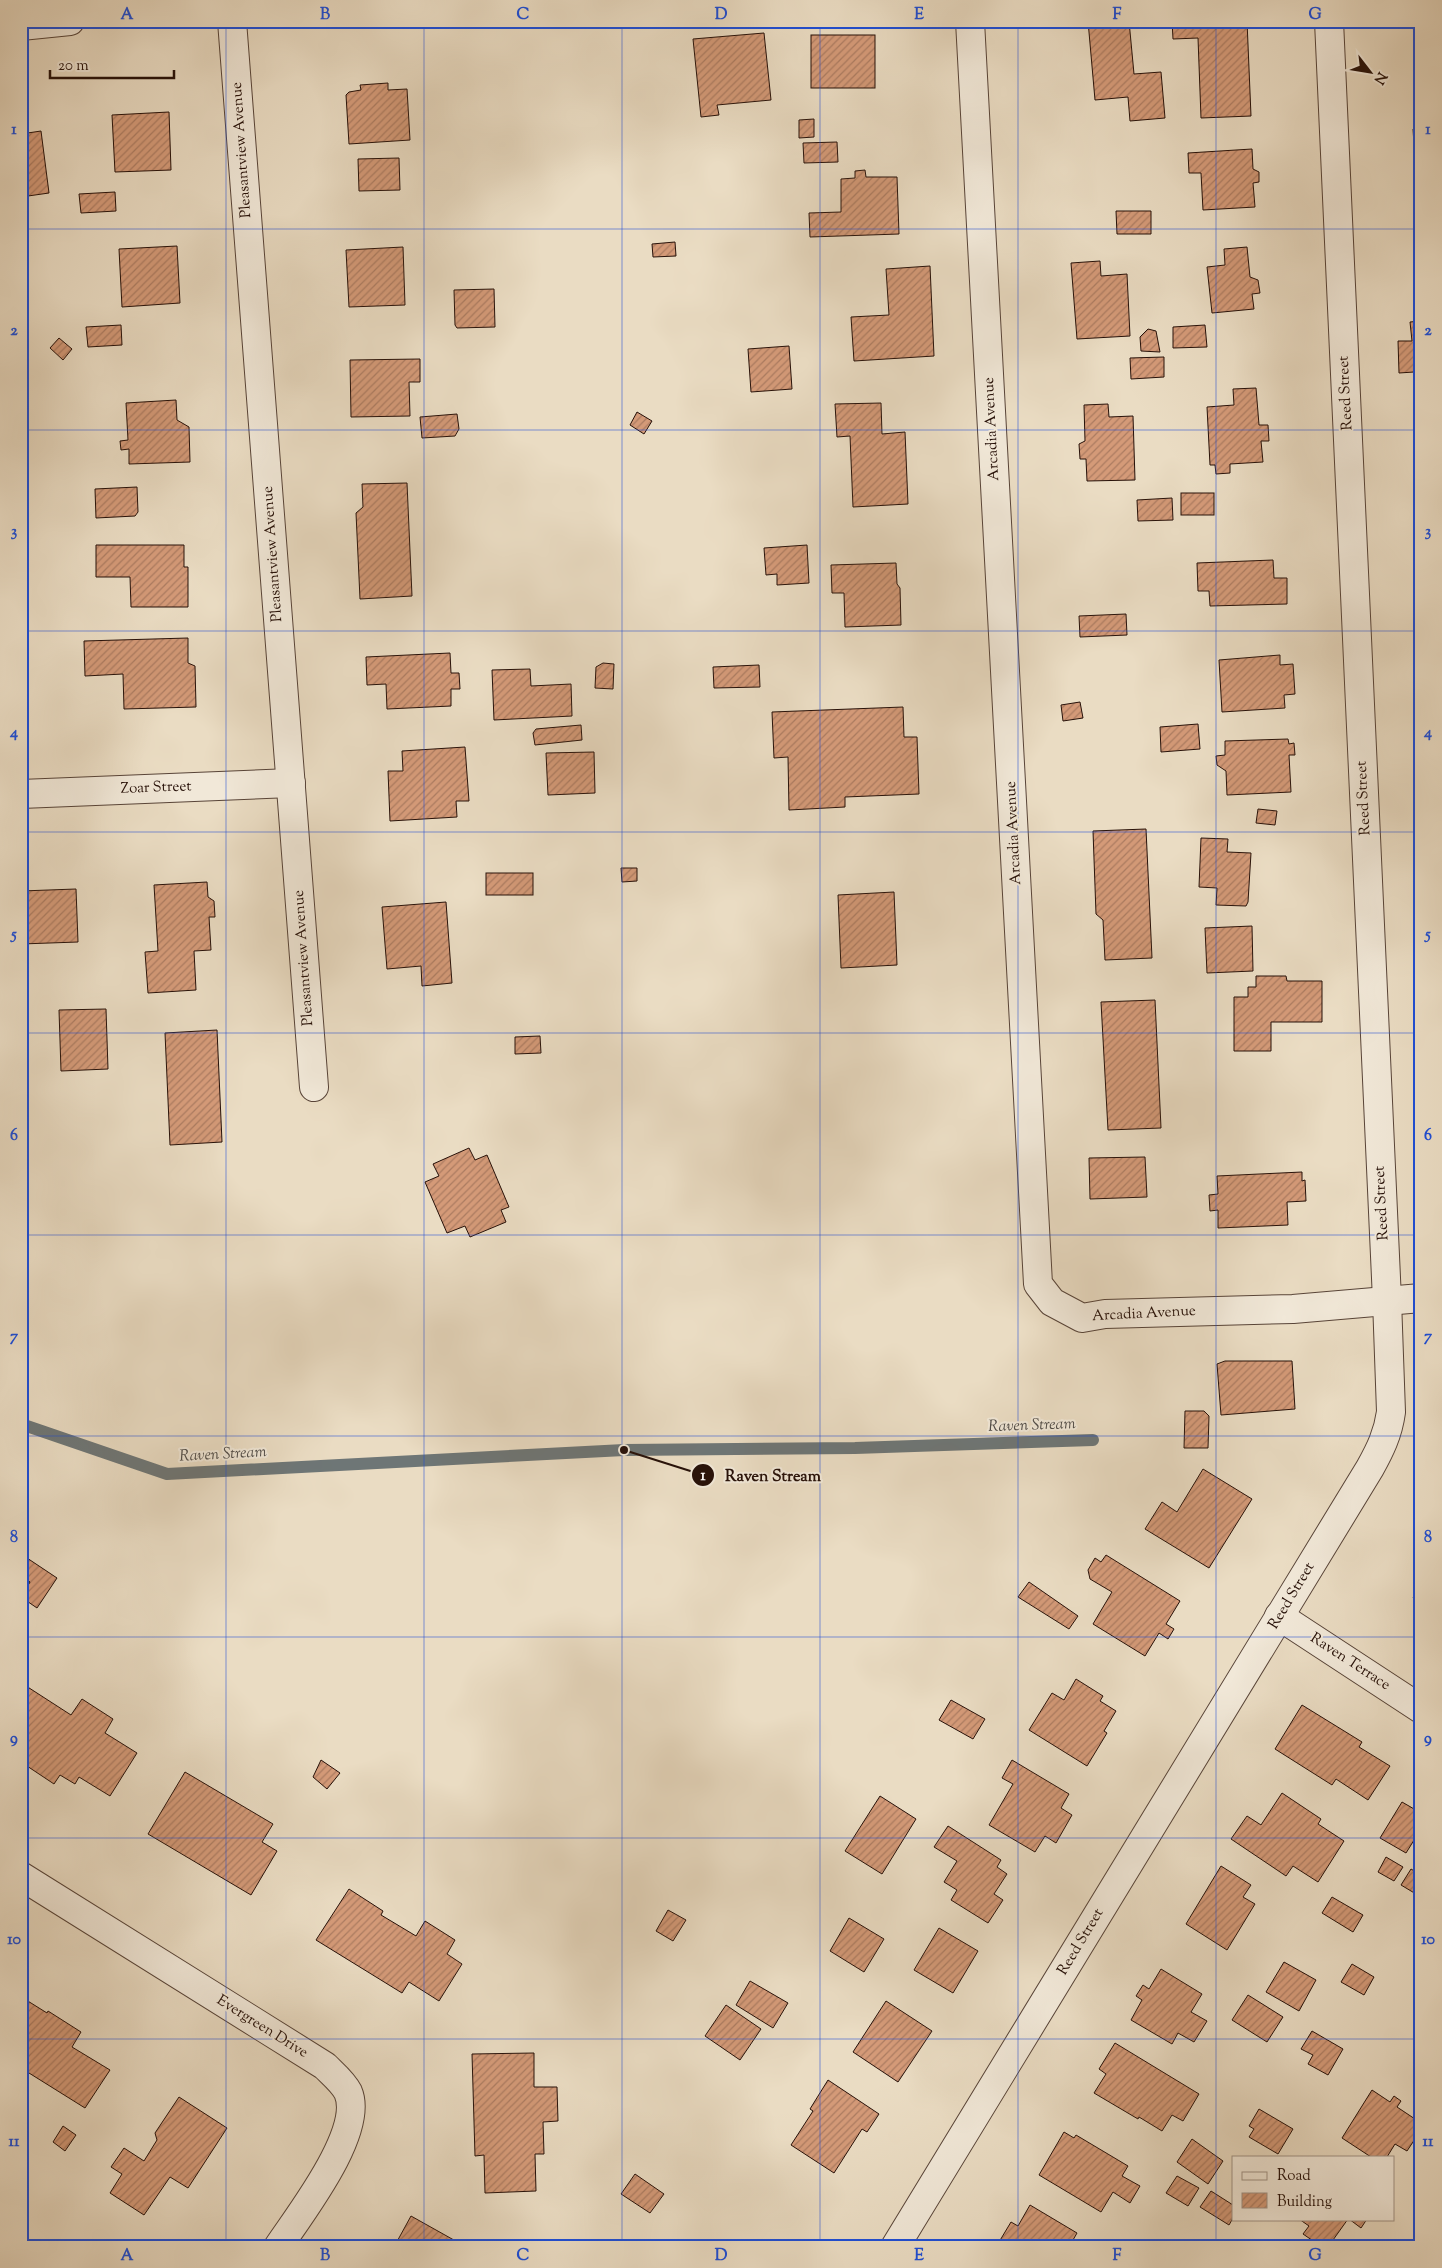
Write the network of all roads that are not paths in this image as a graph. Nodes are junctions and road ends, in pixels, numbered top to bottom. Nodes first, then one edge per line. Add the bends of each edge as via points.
1 (70, 21) edge
2 (232, 21) edge
3 (970, 21) edge
4 (1329, 21) edge
5 (21, 26) edge
6 (291, 783) junction
7 (21, 794) edge
8 (314, 1087) dead end
9 (1421, 1298) edge
10 (1386, 1300) junction
11 (1279, 1616) junction
12 (1421, 1708) edge
13 (21, 1876) edge
14 (278, 2247) edge
15 (895, 2247) edge

1 - 5 street
2 - 6 street, Pleasantview Avenue
3 - 10 street, Arcadia Avenue via 1038,1284 1052,1302 1082,1318 1106,1314 1293,1309
4 - 10 street, Reed Street
6 - 7 street, Zoar Street
6 - 8 street, Pleasantview Avenue
9 - 10 street, Arcadia Avenue
10 - 11 street, Reed Street via 1391,1412 1386,1435 1370,1468
11 - 12 street, Raven Terrace
11 - 15 street, Reed Street
13 - 14 street, Evergreen Drive via 325,2066 339,2079 348,2092 351,2106 345,2137 324,2178

